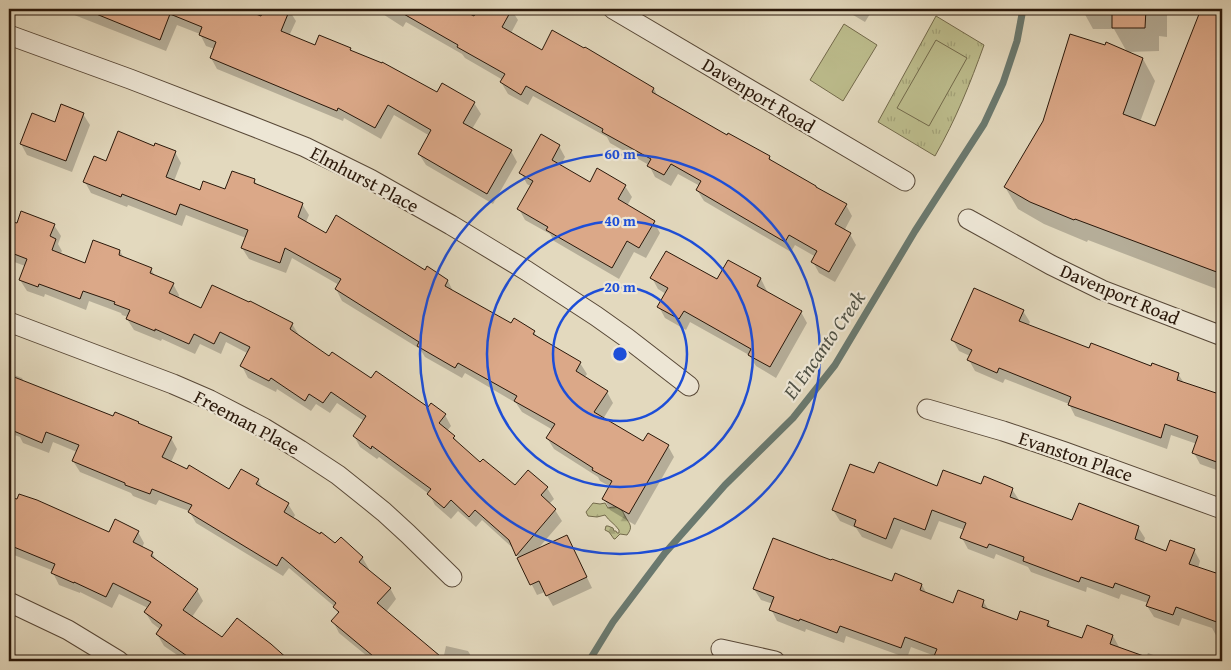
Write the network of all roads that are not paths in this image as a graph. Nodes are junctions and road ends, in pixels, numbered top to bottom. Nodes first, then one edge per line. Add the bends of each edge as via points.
1 (613, 9) edge
2 (9, 35) edge
3 (905, 181) dead end
4 (968, 218) dead end
5 (9, 322) edge
6 (1222, 336) edge
7 (689, 386) dead end
8 (927, 409) dead end
9 (1222, 509) edge
10 (452, 578) dead end
11 (9, 602) edge
12 (721, 649) dead end
13 (119, 661) edge
14 (775, 661) edge

1 - 3 street, Davenport Road
2 - 7 street, Elmhurst Place via 305,147 370,179 527,271 627,338
4 - 6 street, Davenport Road via 1102,290
5 - 10 street, Freeman Place via 173,384 264,428 338,475 396,523
8 - 9 street, Evanston Place via 1065,452
11 - 13 street via 68,630
12 - 14 street

